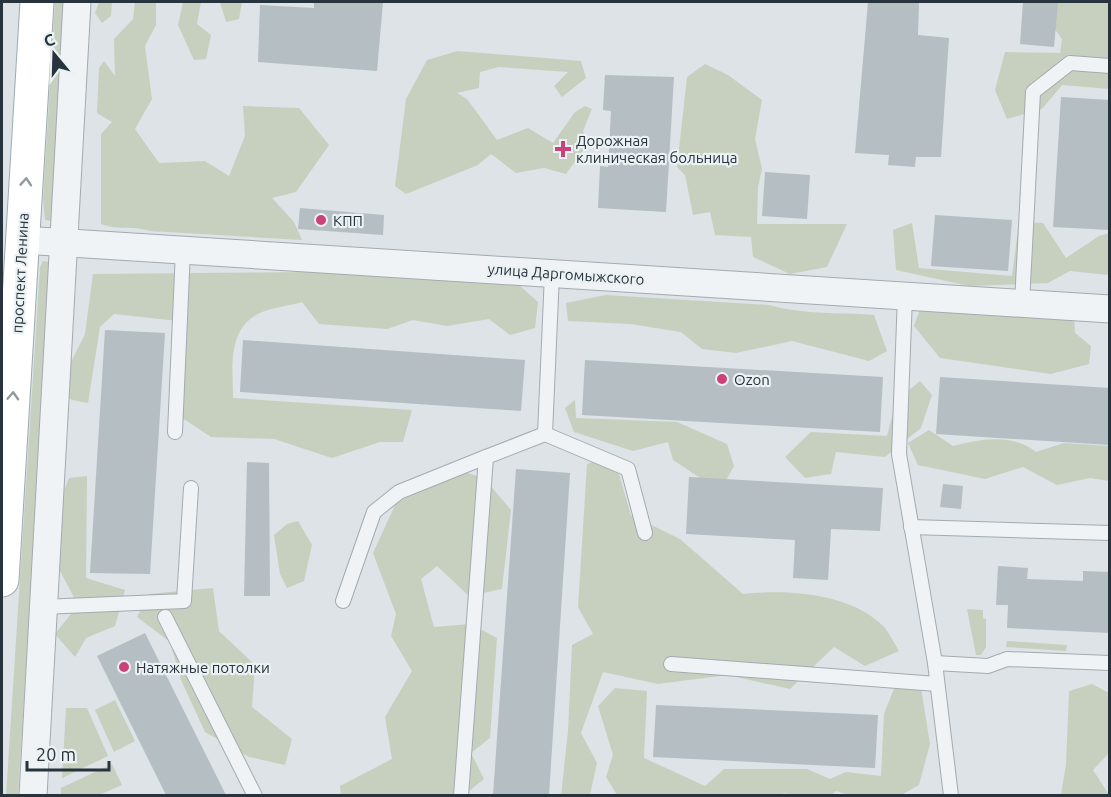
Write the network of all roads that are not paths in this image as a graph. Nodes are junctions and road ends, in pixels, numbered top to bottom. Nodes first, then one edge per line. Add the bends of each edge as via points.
1 (37, 2) edge
2 (77, 2) edge
3 (1110, 66) edge
4 (22, 240) junction
5 (63, 243) junction
6 (183, 250) junction
7 (552, 274) junction
8 (905, 296) junction
9 (1022, 303) junction
10 (1110, 309) edge
11 (175, 432) dead end
12 (545, 434) junction
13 (486, 457) junction
14 (191, 488) dead end
15 (911, 527) junction
16 (645, 533) dead end
17 (1110, 533) edge
18 (2, 580) edge
19 (343, 602) dead end
20 (42, 607) junction
21 (165, 617) dead end
22 (935, 663) junction
23 (1110, 663) edge
24 (671, 664) dead end
25 (937, 684) junction
26 (33, 795) edge
27 (255, 795) edge
28 (461, 795) edge
29 (951, 795) edge

4 -> 1 main road, проспект Ленина
2 - 5 street
3 - 9 lane via 1070,63 1033,92
4 - 5 street, улица Даргомыжского
18 -> 4 main road, проспект Ленина
5 - 6 street, улица Даргомыжского
5 - 20 street
6 - 7 street, улица Даргомыжского
6 - 11 lane
7 - 8 street, улица Даргомыжского
7 - 12 lane
8 - 9 street, улица Даргомыжского
8 - 15 lane via 899,454
9 - 10 street, улица Даргомыжского
12 - 13 lane
12 - 16 lane via 628,469
13 - 19 lane via 399,492 374,512
13 - 28 lane
14 - 20 lane via 184,601
15 - 17 lane
15 - 22 lane
20 - 26 street
21 - 27 lane
22 - 23 lane via 988,666 1007,659
22 - 25 lane
24 - 25 lane
25 - 29 lane

